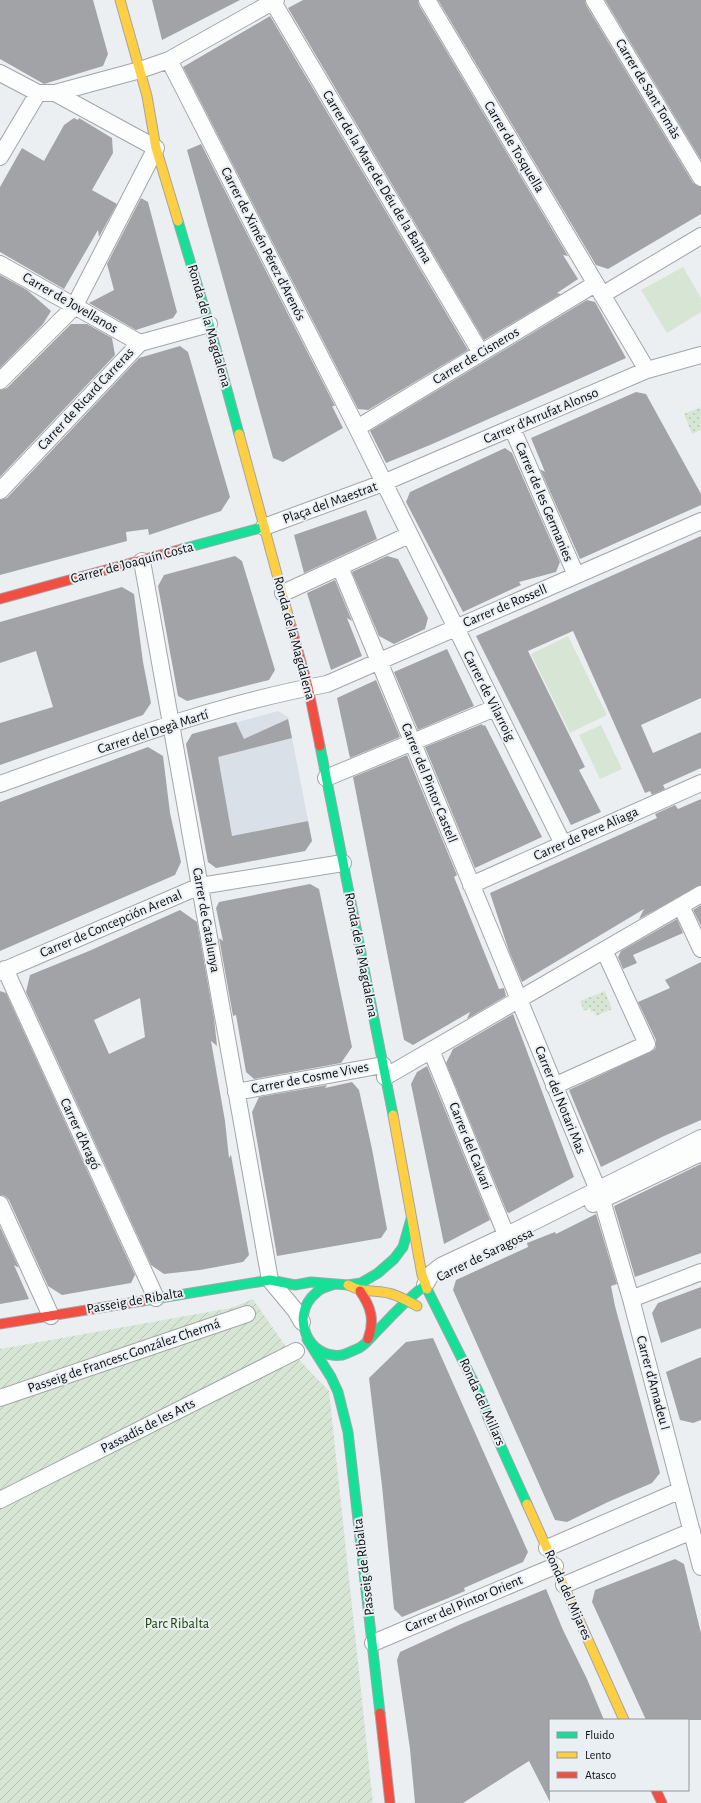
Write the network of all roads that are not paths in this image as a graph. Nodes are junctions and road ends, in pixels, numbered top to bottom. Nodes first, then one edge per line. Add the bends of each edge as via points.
1 (120, 0) edge
2 (427, 0) edge
3 (594, 0) edge
4 (274, 1) edge
5 (169, 60) junction
6 (140, 70) junction
7 (0, 73) edge
8 (38, 93) junction
9 (55, 93) junction
10 (156, 148) junction
11 (0, 157) edge
12 (701, 178) edge
13 (701, 236) edge
14 (0, 264) edge
15 (599, 289) junction
16 (74, 307) junction
17 (209, 324) junction
18 (140, 343) junction
19 (481, 353) junction
20 (701, 354) edge
21 (647, 370) junction
22 (0, 380) edge
23 (357, 428) junction
24 (512, 428) junction
25 (383, 483) junction
26 (0, 491) edge
27 (701, 521) edge
28 (264, 527) junction
29 (410, 535) junction
30 (142, 561) junction
31 (340, 567) junction
32 (576, 576) junction
33 (282, 593) junction
34 (0, 599) edge
35 (456, 628) junction
36 (379, 662) junction
37 (308, 688) junction
38 (495, 708) junction
39 (171, 724) junction
40 (412, 742) junction
41 (326, 778) junction
42 (0, 784) edge
43 (701, 784) edge
44 (564, 844) junction
45 (343, 863) junction
46 (471, 885) junction
47 (200, 886) junction
48 (701, 894) edge
49 (681, 906) junction
50 (701, 949) edge
51 (604, 950) junction
52 (2, 970) edge
53 (518, 999) junction
54 (431, 1050) junction
55 (384, 1071) junction
56 (554, 1086) junction
57 (236, 1092) junction
58 (701, 1132) edge
59 (701, 1138) edge
60 (701, 1153) edge
61 (598, 1192) junction
62 (0, 1204) edge
63 (412, 1216) junction
64 (507, 1235) junction
65 (420, 1259) junction
66 (701, 1272) edge
67 (270, 1280) junction
68 (336, 1284) junction
69 (348, 1285) junction
70 (424, 1285) junction
71 (360, 1291) junction
72 (156, 1298) junction
73 (407, 1300) junction
74 (631, 1300) junction
75 (247, 1314) dead end
76 (51, 1316) junction
77 (302, 1322) junction
78 (0, 1324) edge
79 (451, 1335) junction
80 (368, 1339) junction
81 (302, 1345) junction
82 (0, 1398) edge
83 (512, 1470) joint
84 (681, 1490) junction
85 (0, 1500) edge
86 (692, 1531) junction
87 (547, 1548) junction
88 (555, 1566) junction
89 (701, 1567) edge
90 (564, 1585) junction
91 (373, 1643) junction
92 (624, 1719) edge
93 (656, 1791) edge
94 (390, 1803) edge
95 (662, 1803) edge

1 - 6 main road, Ronda de la Magdalena
2 - 15 street, Carrer de Tosquella
3 - 12 street, Carrer de Sant Tomàs
4 - 5 street
4 - 19 street, Carrer de la Mare de Déu de la Balma
5 - 6 street
5 - 23 street, Carrer de Ximén Pérez d'Arenós
6 - 9 street
6 - 10 main road, Ronda de la Magdalena
7 - 8 street
8 - 9 street
8 - 11 street
9 - 10 street
10 - 16 street
10 - 17 main road, Ronda de la Magdalena
13 - 15 street, Carrer de Cisneros
14 - 16 street, Carrer de Jovellanos
15 - 19 street, Carrer de Cisneros
15 - 21 street, Carrer de Tosquella
16 - 18 street, Carrer de Jovellanos
16 - 22 street
17 - 18 street, Carrer de Ricard Carreras
17 - 28 main road, Ronda de la Magdalena
18 - 26 street, Carrer de Ricard Carreras
19 - 23 street, Carrer de Cisneros
20 - 21 street, Carrer d'Arrufat Alonso
21 - 24 street, Carrer d'Arrufat Alonso
23 - 25 street, Plaça del Maestrat
24 - 25 street, Carrer d'Arrufat Alonso
24 - 32 street, Carrer de les Germanies
25 - 28 street, Plaça del Maestrat
25 - 29 street, Carrer de Vilarroig
27 - 32 street, Carrer de Rossell
28 - 30 main road, Carrer de Joaquín Costa
28 - 33 main road, Ronda de la Magdalena
29 - 31 street
29 - 35 street, Carrer de Vilarroig
30 - 34 main road, Carrer de Joaquín Costa
30 - 39 street, Carrer de Catalunya
31 - 33 street
31 - 36 street, Carrer del Pintor Castell
32 - 35 street, Carrer de Rossell
33 - 37 main road, Ronda de la Magdalena
35 - 36 street, Carrer de Rossell
35 - 38 street, Carrer de Vilarroig
36 - 37 street, Carrer de Rossell via 327,684
36 - 40 street, Carrer del Pintor Castell
37 - 39 street, Carrer del Degà Martí
37 - 41 main road, Ronda de la Magdalena
38 - 40 street
38 - 44 street, Carrer de Vilarroig
39 - 42 street, Carrer del Degà Martí
39 - 47 street, Carrer de Catalunya
40 - 41 street
40 - 46 street, Carrer del Pintor Castell
41 - 45 main road, Ronda de la Magdalena
43 - 44 street, Carrer de Pere Aliaga
44 - 46 street, Carrer de Pere Aliaga
45 - 47 street, Carrer de Concepción Arenal
45 - 55 main road, Ronda de la Magdalena
46 - 53 street, Carrer del Pintor Castell
47 - 52 street, Carrer de Concepción Arenal
47 - 57 street, Carrer de Catalunya
48 - 49 street, Carrer de Cosme Vives
49 - 50 street
49 - 51 street, Carrer de Cosme Vives
51 - 53 street, Carrer de Cosme Vives
51 - 56 street via 647,1044
52 - 72 street, Carrer d'Aragó
53 - 54 street, Carrer de Cosme Vives
53 - 56 street, Carrer del Notari Mas
54 - 55 street, Carrer de Cosme Vives
54 - 64 street, Carrer del Calvari
55 - 57 street, Carrer de Cosme Vives
55 - 63 main road, Ronda de la Magdalena
56 - 61 street, Carrer del Notari Mas
57 - 67 street, Carrer de Catalunya
58 - 61 street, Carrer de Saragossa
59 - 61 street, Carrer de Saragossa
60 - 61 street, Carrer de Saragossa
61 - 64 street, Carrer de Saragossa
61 - 74 street, Carrer d'Amadeu I
62 - 76 street
63 - 65 main road, Ronda de la Magdalena
63 - 69 main road, Ronda de la Magdalena via 403,1247 394,1259 361,1283
64 - 65 street, Carrer de Saragossa via 431,1259
64 - 70 street, Carrer de Saragossa
65 - 70 main road, Ronda de la Magdalena
66 - 74 street
67 - 68 main road via 295,1285 311,1282
67 - 72 main road, Passeig de Ribalta
67 - 77 street
68 - 69 main road
68 - 77 main road via 325,1286 307,1300
69 - 71 main road
70 - 73 main road
70 - 79 main road, Ronda del Millars
71 - 73 main road, Ronda del Millars via 388,1293
71 - 80 main road via 372,1311
72 - 76 main road, Passeig de Ribalta
73 - 79 main road, Ronda del Millars via 428,1314
73 - 80 main road
74 - 84 street, Carrer d'Amadeu I
75 - 82 street, Passeig de Francesc González Chermá
76 - 78 main road, Passeig de Ribalta
77 - 81 main road
79 - 83 main road, Ronda del Millars
80 - 81 main road via 354,1352 343,1355 323,1353 316,1348
81 - 85 street, Passadís de les Arts
81 - 91 main road, Passeig de Ribalta via 332,1377 348,1432
83 - 87 main road, Ronda del Mijares
84 - 86 street, Carrer d'Amadeu I
84 - 87 street
86 - 89 street, Carrer d'Amadeu I
86 - 90 street
87 - 88 main road, Ronda del Mijares
88 - 90 main road, Ronda del Mijares
88 - 91 street, Carrer del Pintor Orient
90 - 92 main road, Ronda del Mijares
91 - 94 main road, Passeig de Ribalta
93 - 95 main road

